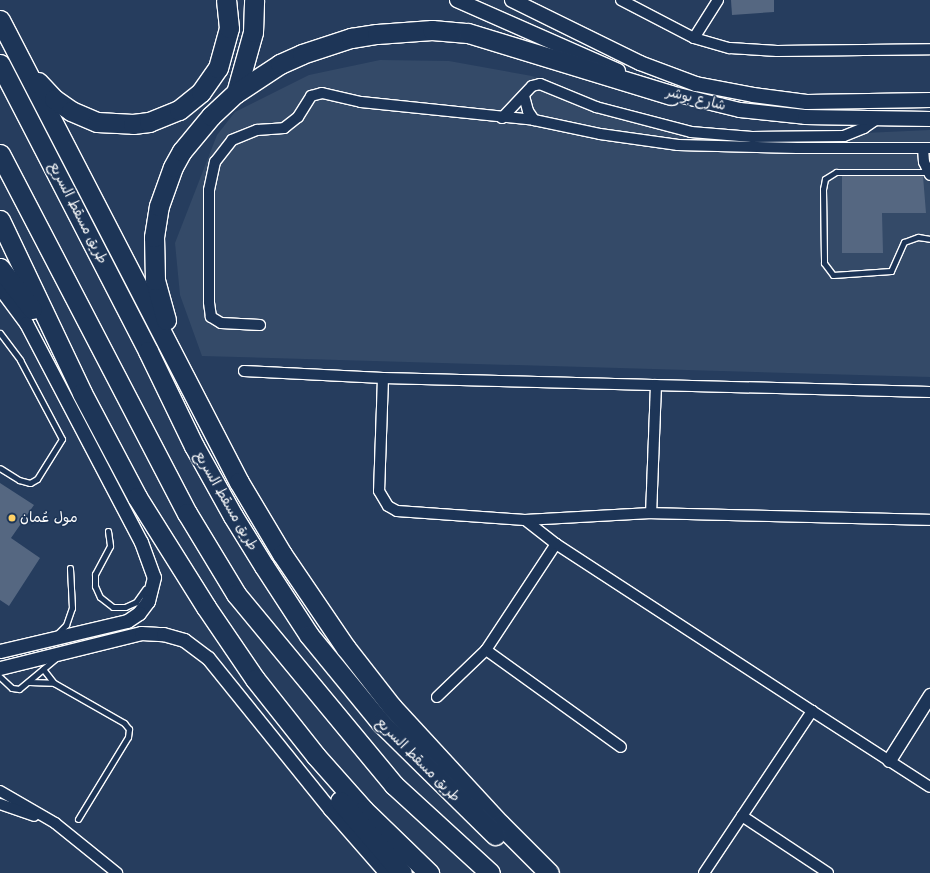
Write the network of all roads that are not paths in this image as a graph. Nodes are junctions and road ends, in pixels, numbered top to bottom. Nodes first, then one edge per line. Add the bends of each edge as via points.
1 (226, 0) edge
2 (254, 0) edge
3 (457, 0) edge
4 (512, 0) edge
5 (621, 0) edge
6 (718, 0) edge
7 (0, 17) edge
8 (0, 20) edge
9 (694, 38) junction
10 (930, 49) edge
11 (0, 64) edge
12 (236, 93) junction
13 (671, 94) junction
14 (524, 96) junction
15 (930, 100) edge
16 (502, 118) junction
17 (877, 119) junction
18 (930, 119) edge
19 (534, 120) junction
20 (927, 148) edge
21 (0, 154) edge
22 (929, 173) edge
23 (1, 221) edge
24 (930, 238) edge
25 (0, 268) edge
26 (0, 288) edge
27 (260, 325) dead end
28 (0, 333) edge
29 (244, 371) dead end
30 (383, 378) junction
31 (656, 385) junction
32 (930, 392) edge
33 (82, 393) junction
34 (219, 441) junction
35 (0, 468) edge
36 (651, 513) junction
37 (525, 520) junction
38 (930, 520) edge
39 (108, 531) dead end
40 (141, 542) junction
41 (556, 544) junction
42 (70, 568) dead end
43 (45, 642) junction
44 (0, 650) edge
45 (486, 650) junction
46 (63, 653) junction
47 (0, 668) edge
48 (43, 669) junction
49 (0, 677) edge
50 (255, 679) junction
51 (29, 682) junction
52 (54, 684) junction
53 (930, 695) edge
54 (438, 697) dead end
55 (812, 711) junction
56 (621, 747) dead end
57 (889, 760) junction
58 (930, 787) edge
59 (0, 791) edge
60 (0, 804) edge
61 (742, 816) junction
62 (78, 819) dead end
63 (55, 823) junction
64 (117, 873) edge
65 (386, 873) edge
66 (402, 873) edge
67 (429, 873) edge
68 (490, 873) edge
69 (543, 873) edge
70 (549, 873) edge
71 (704, 873) edge
72 (828, 873) edge

1 - 7 highway via 229,28 223,56 213,79 178,110 149,122 133,124 97,122 81,116 54,99 36,80
2 - 12 highway via 253,32
3 - 13 main road, شارع بوشر
4 - 15 main road, شارع بوشر via 640,63 696,84 807,102
5 - 9 street
6 - 9 street
8 - 34 highway
9 - 10 street via 730,48 777,51
11 - 69 highway, طريق مسقط السريع via 148,351 194,446 233,516 309,635 381,723 432,776 487,828
12 - 13 highway via 280,64 320,47 377,34 432,30 468,32
12 - 34 highway via 211,116 182,150 159,206 154,237 153,264 158,298
13 - 17 main road, شارع بوشر via 740,110 805,117
14 - 16 street
14 - 17 street via 532,86 540,84 596,107 676,130 752,137 844,136 864,128
14 - 19 street via 528,112
16 - 19 street
16 - 27 street via 361,102 322,93 311,96 298,117 284,128 257,130 232,140 215,162 209,190 211,317 221,323
17 - 18 main road, شارع بوشر
19 - 20 street via 600,134 678,145
20 - 22 street
21 - 68 highway via 187,513 236,594 394,785
22 - 24 lane via 836,172 825,179 824,264 834,275 891,271 904,242 918,237
23 - 33 highway
25 - 33 highway via 25,298 66,373
26 - 40 street via 26,323
28 - 35 lane via 20,360 62,439 38,479 30,483 19,480
29 - 30 street
30 - 31 street
30 - 37 street via 379,491 388,506 398,511
31 - 32 street
31 - 36 street
33 - 50 highway via 137,497
34 - 70 highway via 239,482 282,554 392,707
36 - 37 street
36 - 38 street
37 - 41 street
39 - 40 lane via 110,546 97,569 95,580 100,597 113,607 131,605 144,592 148,574 140,551
40 - 43 street via 154,577 152,594 139,613 120,623
41 - 45 street
41 - 55 street
42 - 43 lane via 73,602 71,614 61,630
43 - 44 street
45 - 54 street
45 - 56 street
46 - 47 street
46 - 48 lane
46 - 65 street via 148,633 170,635 191,644 208,658 330,809
48 - 51 lane
48 - 52 lane
49 - 51 lane via 15,689 22,688
50 - 66 highway via 272,714 293,746
50 - 67 highway via 316,756 364,810
51 - 52 lane
52 - 62 lane via 124,723 129,730 128,737
53 - 57 street
55 - 57 street
55 - 61 street
57 - 58 street
59 - 63 street
60 - 63 street
61 - 71 street
61 - 72 street
63 - 64 street

